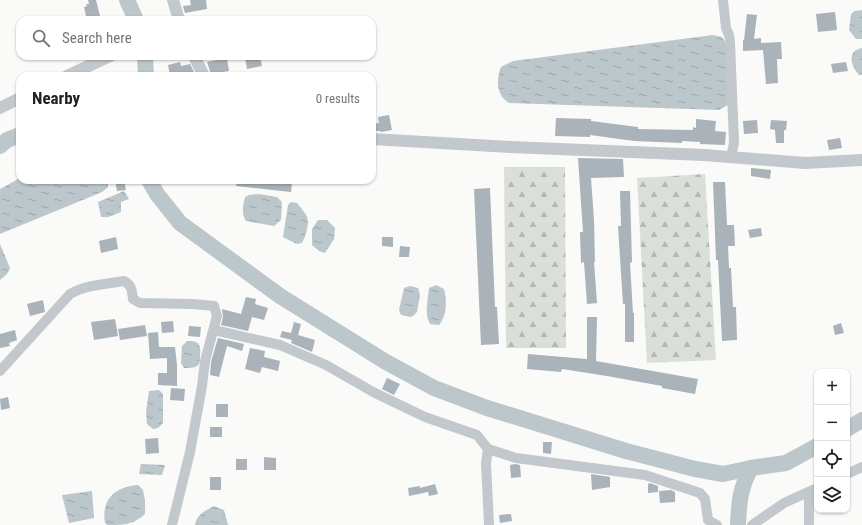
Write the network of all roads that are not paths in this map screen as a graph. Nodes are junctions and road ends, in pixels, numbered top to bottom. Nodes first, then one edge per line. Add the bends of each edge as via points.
1 (173, 0) edge
2 (723, 0) edge
3 (178, 16) edge
4 (101, 60) edge
5 (196, 60) edge
6 (76, 72) edge
7 (202, 72) edge
8 (16, 100) edge
9 (0, 108) edge
10 (376, 139) edge
11 (731, 157) junction
12 (862, 160) edge
13 (214, 330) junction
14 (0, 371) edge
15 (488, 450) junction
16 (862, 467) edge
17 (850, 473) edge
18 (813, 490) edge
19 (172, 525) edge
20 (489, 525) edge
21 (717, 525) edge
22 (752, 525) edge
23 (809, 525) edge

1 - 3 street
2 - 11 street via 730,42 734,143
4 - 6 street
5 - 7 street
8 - 9 street
10 - 11 street
11 - 12 street via 805,163
13 - 14 street via 217,316 214,306 140,303 133,299 129,283 124,281 88,287 70,294
13 - 15 street via 280,344 426,417 476,435
13 - 19 street via 205,361 190,452
15 - 20 street via 486,463
15 - 21 street via 516,458 645,475 682,486 700,492 708,520
16 - 17 street
18 - 22 street via 784,503
18 - 23 street

